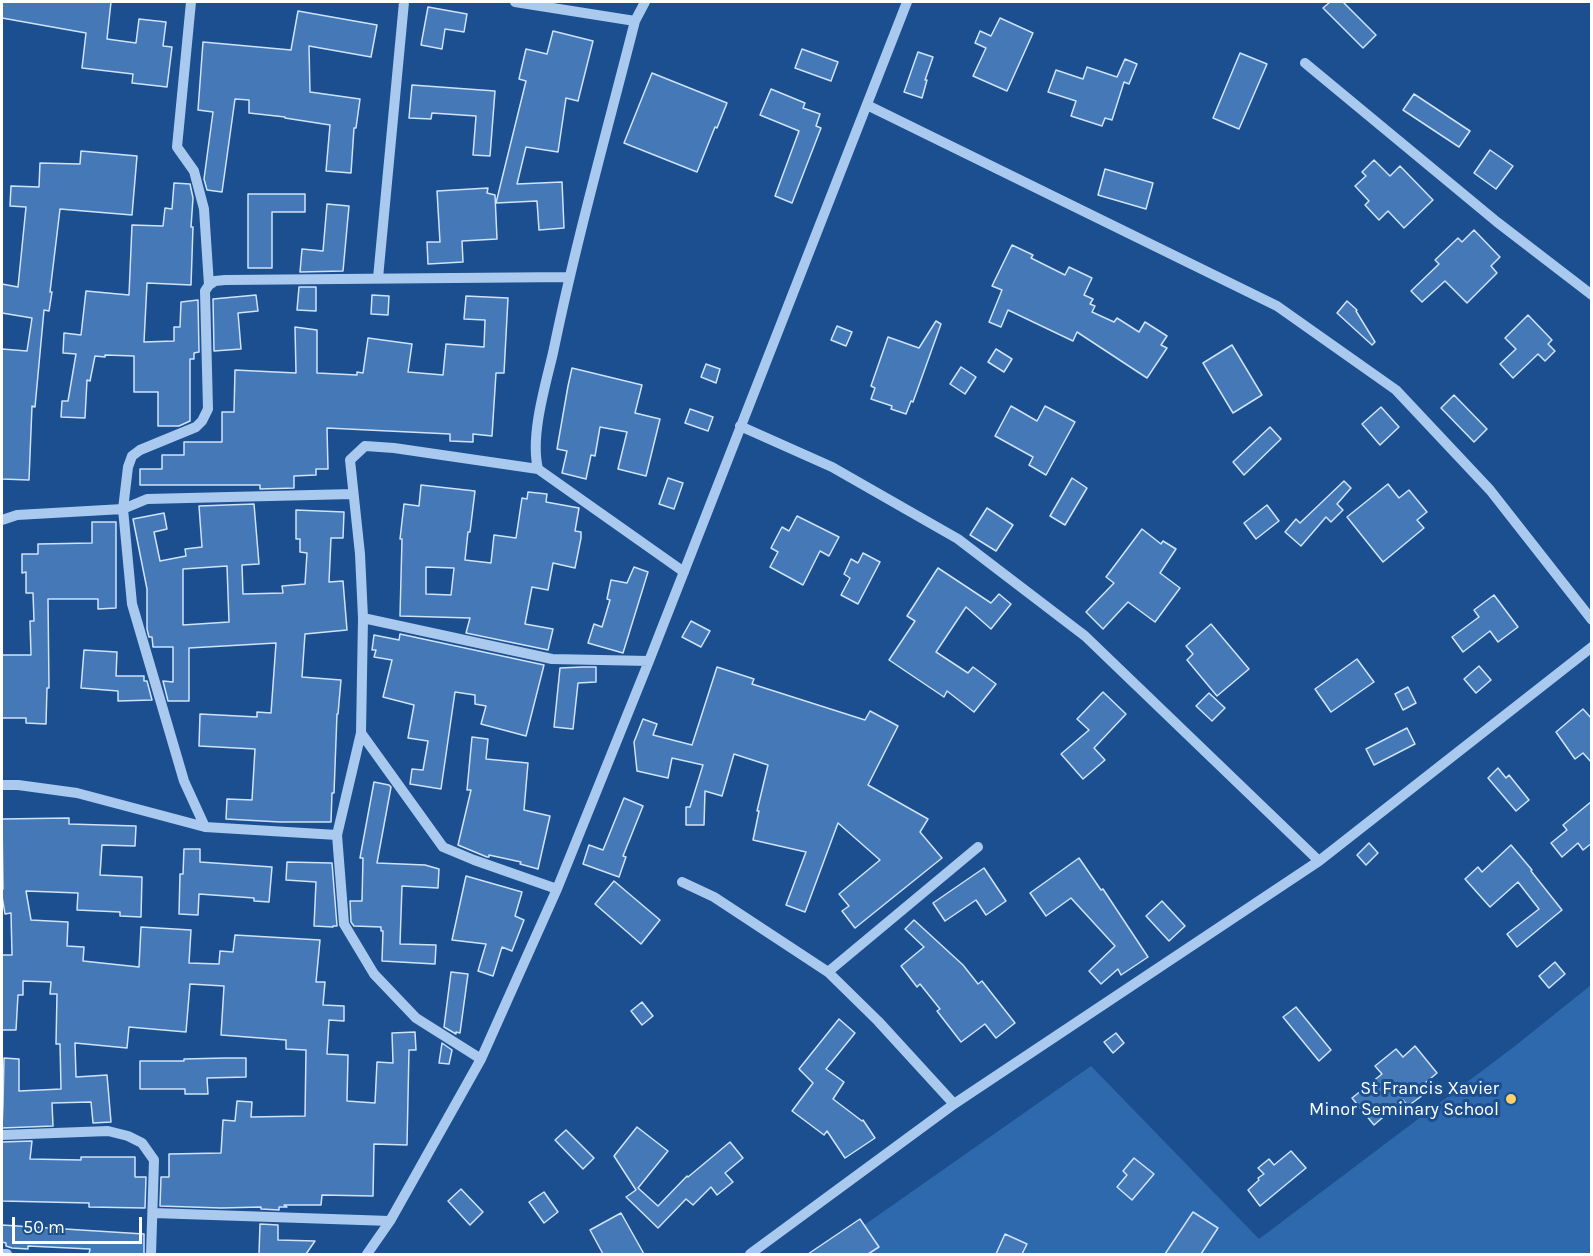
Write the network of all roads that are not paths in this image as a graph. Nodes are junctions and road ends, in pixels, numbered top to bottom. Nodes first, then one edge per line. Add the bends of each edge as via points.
1 (191, 2) edge
2 (404, 2) edge
3 (515, 2) edge
4 (645, 2) edge
5 (907, 2) edge
6 (635, 21) junction
7 (1305, 63) dead end
8 (867, 105) junction
9 (569, 277) junction
10 (378, 278) junction
11 (209, 285) junction
12 (1592, 295) edge
13 (740, 426) junction
14 (538, 469) junction
15 (353, 494) junction
16 (123, 509) junction
17 (2, 520) edge
18 (684, 572) junction
19 (363, 618) junction
20 (1592, 620) edge
21 (1592, 647) edge
22 (649, 661) junction
23 (361, 733) junction
24 (2, 785) edge
25 (205, 827) junction
26 (337, 835) junction
27 (978, 847) dead end
28 (1319, 861) junction
29 (682, 882) dead end
30 (557, 889) junction
31 (828, 972) junction
32 (481, 1059) junction
33 (954, 1104) junction
34 (2, 1135) edge
35 (153, 1213) junction
36 (390, 1221) junction
37 (2, 1254) edge
38 (7, 1254) edge
39 (151, 1254) edge
40 (367, 1254) edge
41 (750, 1254) edge

1 - 11 street via 177,147 194,171 204,209
2 - 10 street
3 - 6 street
4 - 6 street
5 - 8 street
6 - 9 street
7 - 12 street
8 - 13 street
8 - 20 street via 1277,306 1396,390 1490,490
9 - 10 street
9 - 14 street via 539,417 535,458
10 - 11 street via 225,280
11 - 16 street via 205,291 208,409 196,427 132,456
13 - 18 street
13 - 28 street via 832,467 958,539 1085,636
14 - 15 street via 365,446 350,460
14 - 18 street
15 - 16 street via 147,499
15 - 19 street
16 - 17 street via 17,515
16 - 25 street via 132,604 184,781
18 - 22 street
19 - 22 street via 552,659
19 - 23 street
21 - 28 street
22 - 30 street
23 - 26 street
23 - 30 street via 443,847
24 - 25 street via 77,793
25 - 26 street
26 - 32 street via 344,924 374,974 416,1017
27 - 31 street
28 - 33 street
29 - 31 street via 714,897
30 - 32 street
31 - 33 street
32 - 36 street
33 - 41 street
34 - 35 street via 108,1131 142,1143 154,1160
35 - 36 street
35 - 39 street
36 - 40 street
37 - 38 street

